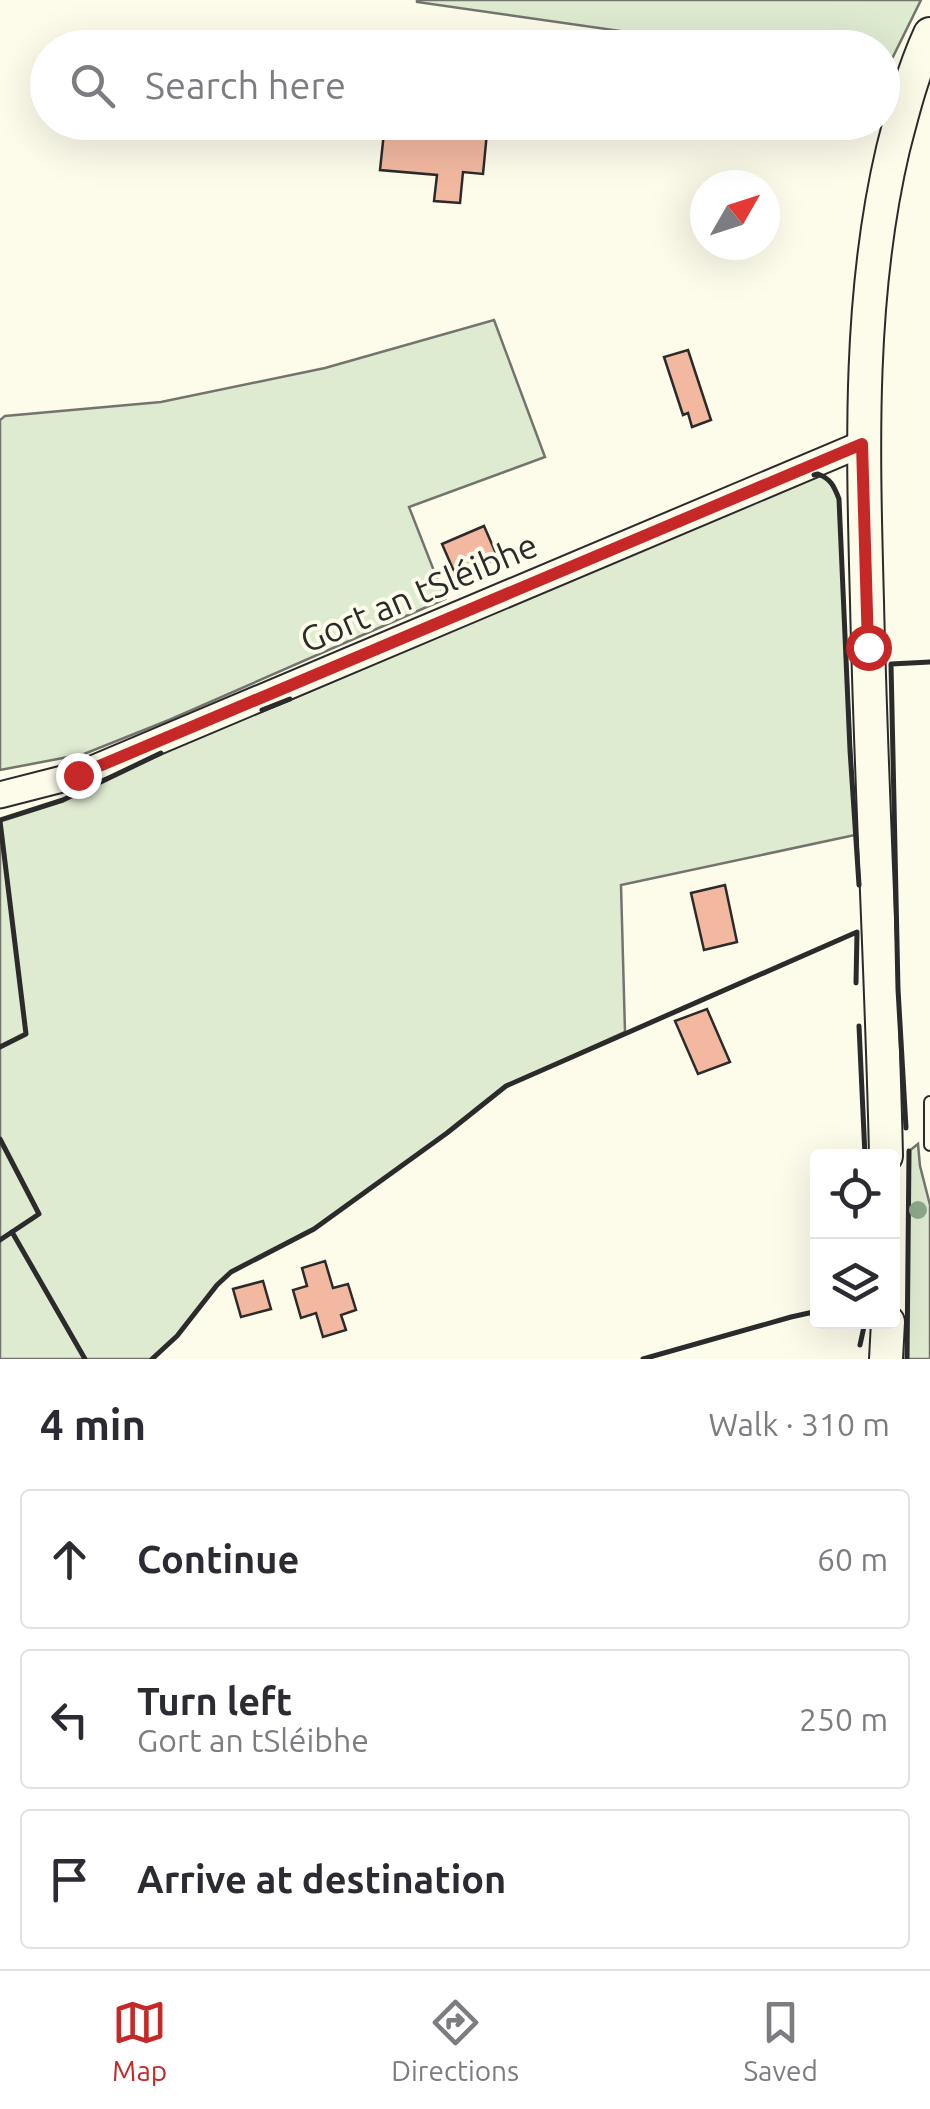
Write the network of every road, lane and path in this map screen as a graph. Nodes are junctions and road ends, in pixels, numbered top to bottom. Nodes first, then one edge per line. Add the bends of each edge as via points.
1 (930, 34) edge
2 (900, 125) edge
3 (896, 140) edge
4 (862, 444) junction
5 (0, 794) edge
6 (930, 1102) edge
7 (930, 1146) edge
8 (886, 1149) edge
9 (888, 1329) edge
10 (886, 1359) edge

1 - 2 main road
3 - 4 main road via 882,196
4 - 5 street, Gort an tSléibhe via 78,775
4 - 8 main road
6 - 7 lane
9 - 10 main road

